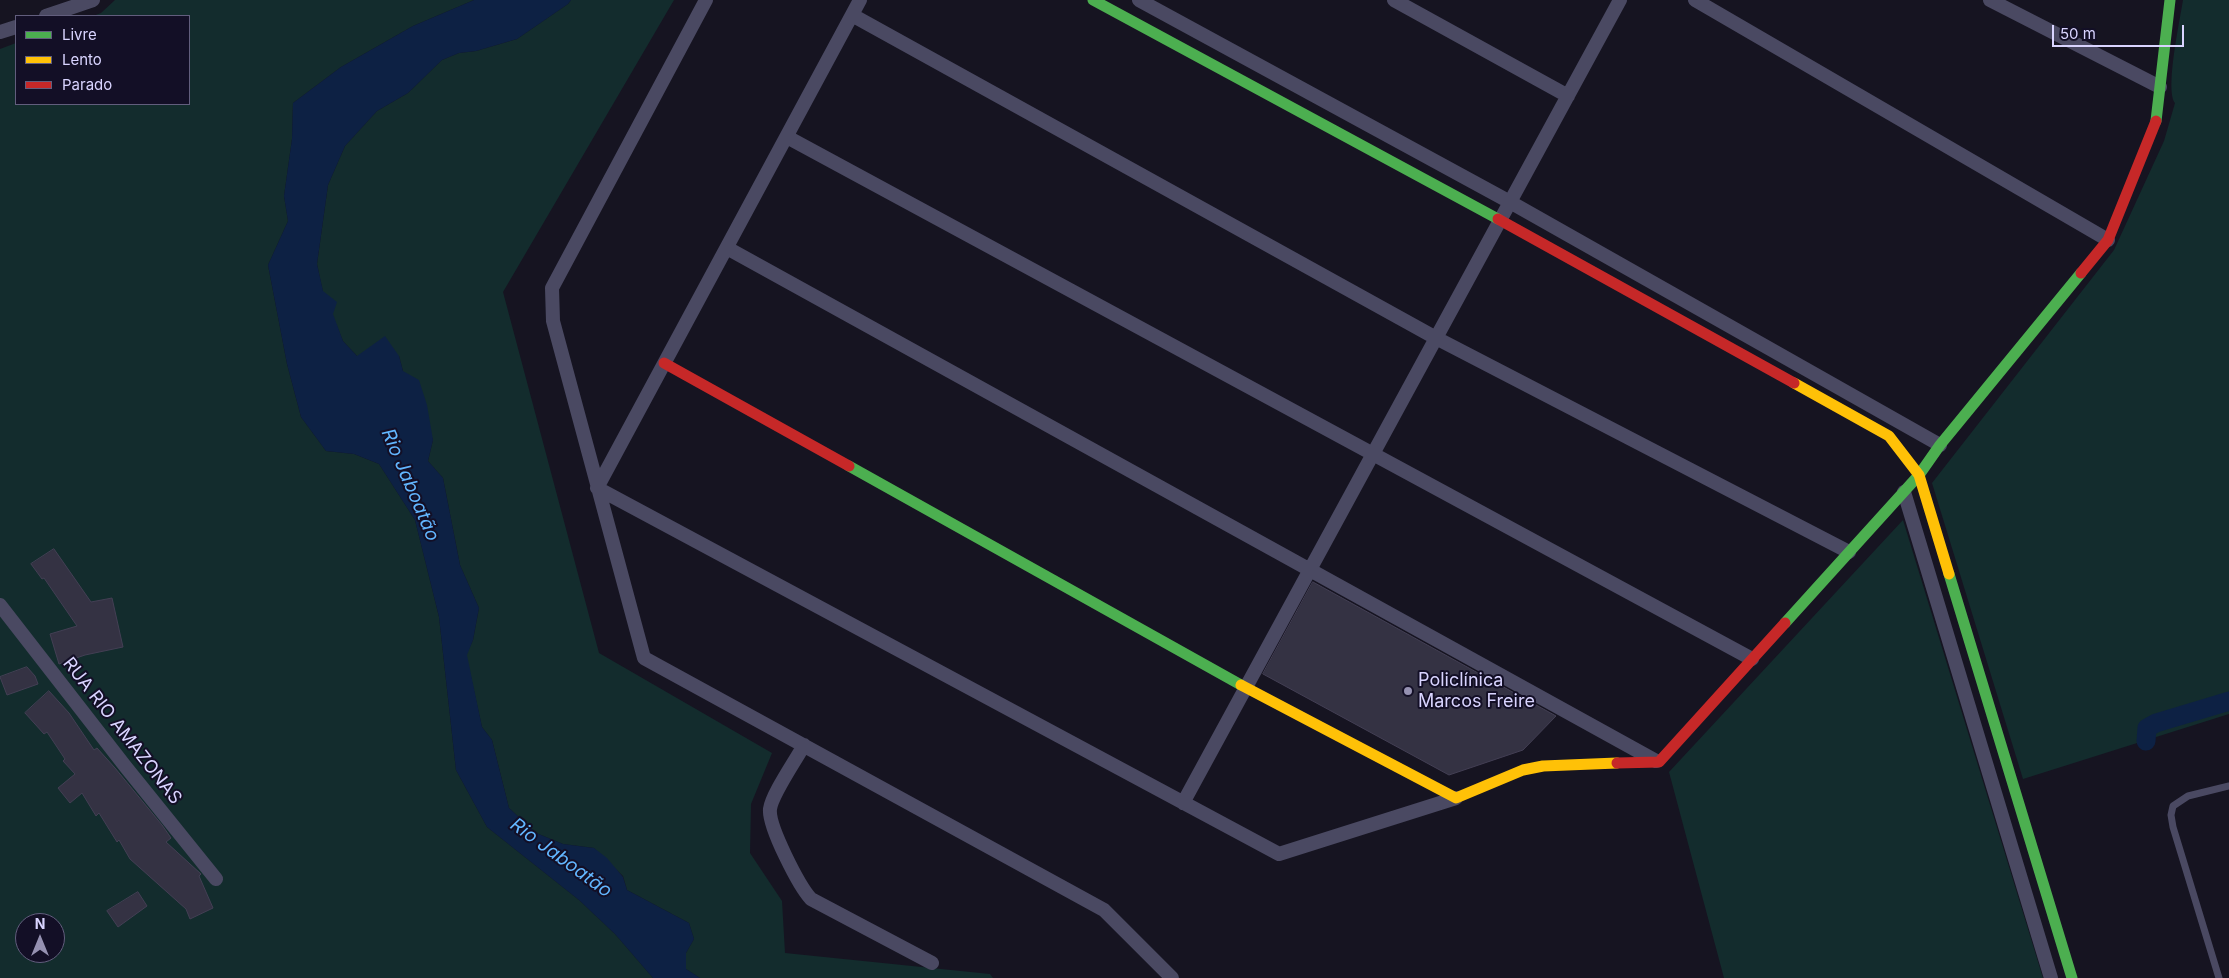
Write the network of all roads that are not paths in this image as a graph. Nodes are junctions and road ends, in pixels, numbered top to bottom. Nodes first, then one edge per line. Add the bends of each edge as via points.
1 (93, 0) edge
2 (706, 0) edge
3 (860, 0) edge
4 (1093, 0) edge
5 (1139, 0) edge
6 (1394, 0) edge
7 (1620, 0) edge
8 (1695, 0) edge
9 (1990, 0) edge
10 (2170, 0) edge
11 (49, 15) edge
12 (852, 15) junction
13 (15, 26) edge
14 (0, 32) edge
15 (2160, 87) junction
16 (1568, 96) junction
17 (786, 137) junction
18 (1510, 202) junction
19 (1500, 220) junction
20 (2108, 240) junction
21 (727, 248) junction
22 (1436, 338) junction
23 (664, 363) junction
24 (1940, 444) junction
25 (1373, 454) junction
26 (1919, 475) junction
27 (597, 488) junction
28 (1904, 492) junction
29 (1850, 552) junction
30 (1310, 570) junction
31 (0, 605) edge
32 (1752, 660) junction
33 (1246, 688) junction
34 (804, 745) junction
35 (1659, 762) junction
36 (2229, 786) edge
37 (1456, 798) junction
38 (1183, 803) junction
39 (216, 879) dead end
40 (932, 963) dead end
41 (1172, 978) edge
42 (2051, 978) edge
43 (2072, 978) edge
44 (2219, 978) edge

1 - 11 street
2 - 27 street via 552,288 553,321
3 - 12 street
4 - 19 street
5 - 18 street
6 - 16 street
7 - 16 street
8 - 20 street
9 - 15 street
10 - 15 street
12 - 17 street
12 - 22 street
13 - 14 street
15 - 20 street via 2155,127
16 - 18 street
17 - 21 street
17 - 25 street
18 - 19 street
18 - 24 street
19 - 22 street
19 - 26 street via 1889,436
20 - 24 street
21 - 23 street
21 - 30 street
22 - 25 street
22 - 29 street
23 - 27 street
23 - 33 street
24 - 26 street
25 - 30 street
25 - 32 street
26 - 28 street
26 - 43 street
27 - 34 street via 644,658
27 - 38 street
28 - 29 street
28 - 42 street
29 - 32 street
30 - 33 street
30 - 35 street
31 - 39 street, RUA RIO AMAZONAS
32 - 35 street
33 - 37 street
33 - 38 street
34 - 40 street via 770,810 773,826 802,889 811,899
34 - 41 street via 1104,910
35 - 37 street via 1543,766 1523,770
36 - 44 lane via 2188,796 2173,806 2171,815
37 - 38 street via 1279,854

